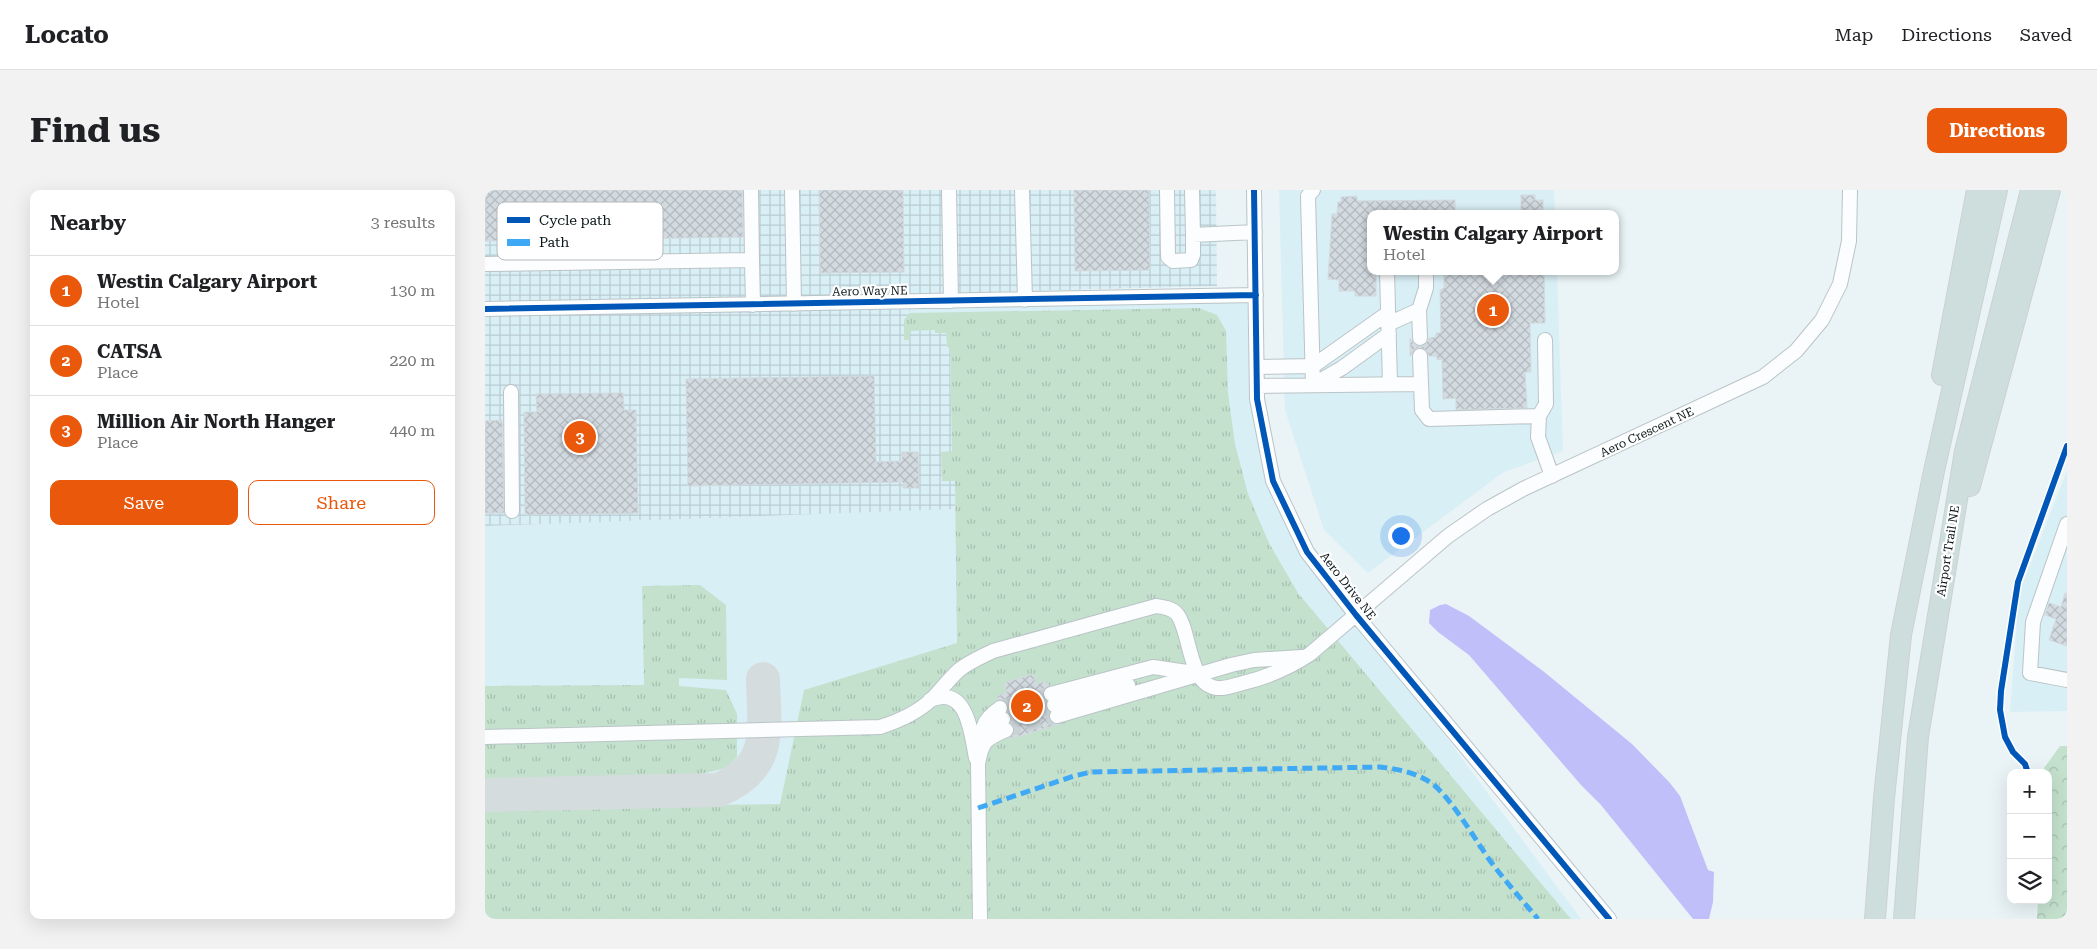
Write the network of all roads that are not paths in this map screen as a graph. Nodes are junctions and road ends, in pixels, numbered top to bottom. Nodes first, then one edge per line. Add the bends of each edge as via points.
1 (751, 190) edge
2 (792, 190) edge
3 (949, 190) edge
4 (1022, 190) edge
5 (1167, 190) edge
6 (1192, 190) edge
7 (1254, 190) edge
8 (1313, 190) edge
9 (1850, 190) edge
10 (1977, 190) edge
11 (1997, 190) edge
12 (2031, 190) edge
13 (2050, 190) edge
14 (1255, 232) junction
15 (1193, 235) junction
16 (751, 260) junction
17 (485, 264) edge
18 (1387, 275) edge
19 (1425, 275) edge
20 (1256, 295) junction
21 (1025, 300) junction
22 (951, 301) junction
23 (753, 304) junction
24 (794, 304) junction
25 (485, 309) edge
26 (1419, 310) junction
27 (1388, 324) junction
28 (1420, 338) dead end
29 (1545, 340) dead end
30 (1420, 356) dead end
31 (1313, 366) junction
32 (1257, 367) junction
33 (1390, 384) junction
34 (1420, 384) junction
35 (1313, 385) junction
36 (1257, 386) junction
37 (511, 392) dead end
38 (1539, 416) junction
39 (1552, 476) junction
40 (513, 511) dead end
41 (2067, 524) edge
42 (1356, 615) junction
43 (1901, 634) junction
44 (1310, 654) junction
45 (958, 671) junction
46 (1197, 673) junction
47 (2067, 680) edge
48 (930, 700) junction
49 (960, 704) junction
50 (485, 737) edge
51 (1918, 738) junction
52 (982, 745) junction
53 (978, 764) junction
54 (980, 919) edge
55 (1609, 919) edge
56 (1875, 919) edge
57 (1904, 919) edge

1 - 16 street
2 - 24 street
3 - 22 street
4 - 21 street
5 - 15 street via 1168,257 1191,260
6 - 15 street
7 - 14 street, Aero Drive NE
8 - 31 street via 1309,196
9 - 39 street, Aero Crescent NE via 1849,241 1840,284 1823,320 1796,351 1763,377
10 - 43 highway via 1925,464
11 - 43 highway
12 - 51 highway, Airport Trail NE via 1965,451
13 - 51 highway via 1970,487
14 - 15 street
14 - 20 street, Aero Drive NE
16 - 17 street
16 - 23 street
18 - 27 street
19 - 26 street via 1426,288
20 - 21 street, Aero Way NE
20 - 32 street, Aero Drive NE
21 - 22 street, Aero Way NE
22 - 24 street, Aero Way NE
23 - 24 street, Aero Way NE
23 - 25 street, Aero Way NE
26 - 27 street
26 - 28 street
27 - 31 street
27 - 33 street
27 - 35 street via 1342,368
29 - 38 street via 1546,404
30 - 34 street
31 - 32 street
31 - 35 street
32 - 36 street, Aero Drive NE
33 - 34 street
33 - 35 street
34 - 38 street via 1422,410 1429,419
35 - 36 street
36 - 42 street, Aero Drive NE via 1273,481 1307,552
37 - 40 street
38 - 39 street via 1538,437
39 - 42 street, Aero Crescent NE via 1487,509 1448,536
41 - 47 street via 2033,622 2030,673
42 - 44 street, Aero Crescent NE
42 - 55 street, Aero Drive NE
43 - 56 highway
44 - 46 street via 1297,658 1254,660
44 - 46 street, Aero Crescent NE via 1278,672 1224,688 1215,688
45 - 46 street via 993,651 1156,606 1176,613
45 - 48 street
45 - 49 street via 953,687
46 - 46 street via 1054,705 1153,667
48 - 49 street via 939,696
48 - 50 street via 897,722 880,727
49 - 53 street via 967,716
51 - 57 highway, Airport Trail NE
52 - 52 street via 989,737 1003,719 988,717 981,729
52 - 53 street
53 - 54 street

